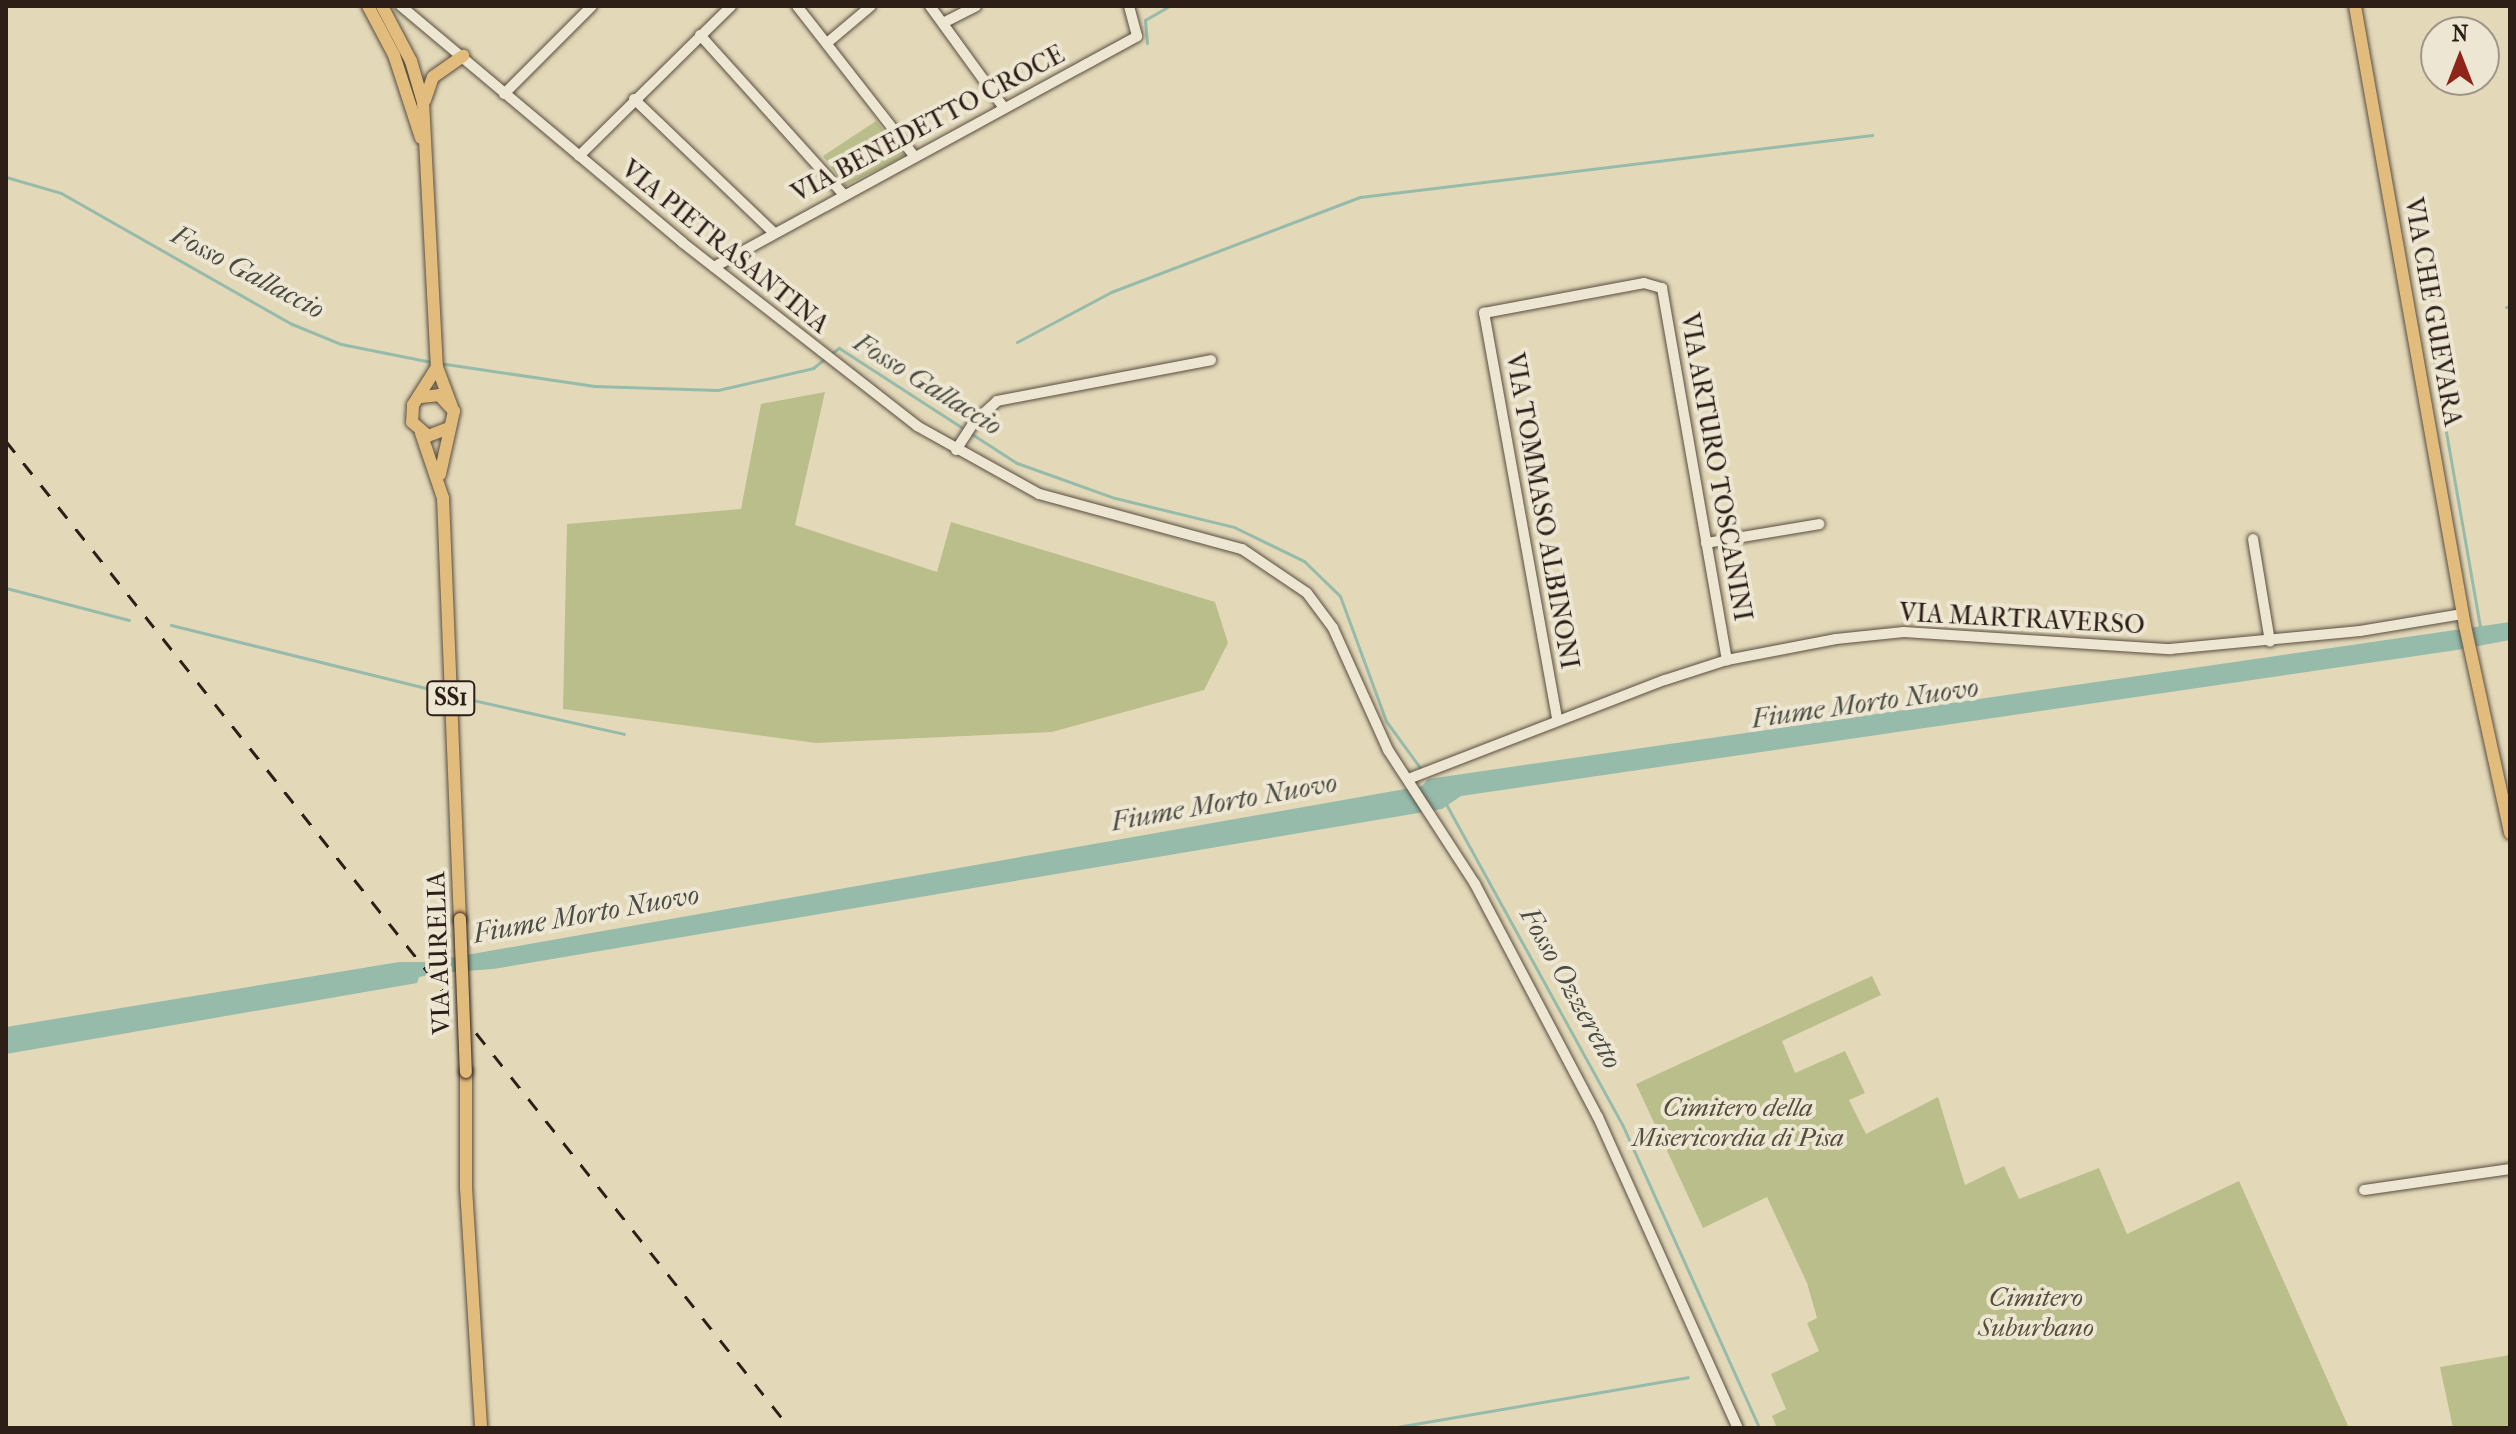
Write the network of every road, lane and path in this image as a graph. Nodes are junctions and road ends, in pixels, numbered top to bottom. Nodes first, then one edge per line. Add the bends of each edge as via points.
1 (368, 6) edge
2 (382, 6) edge
3 (401, 6) edge
4 (592, 6) edge
5 (731, 6) edge
6 (797, 6) edge
7 (871, 6) edge
8 (930, 6) edge
9 (976, 6) edge
10 (1129, 6) edge
11 (2355, 6) edge
12 (943, 23) junction
13 (700, 35) junction
14 (827, 43) junction
15 (463, 56) junction
16 (504, 94) junction
17 (634, 99) junction
18 (1004, 108) junction
19 (425, 115) junction
20 (579, 156) junction
21 (914, 156) junction
22 (427, 161) junction
23 (844, 195) junction
24 (774, 233) junction
25 (714, 267) junction
26 (1657, 284) joint
27 (1211, 360) dead end
28 (437, 367) junction
29 (421, 397) junction
30 (452, 407) junction
31 (449, 428) junction
32 (421, 433) junction
33 (956, 450) junction
34 (439, 477) junction
35 (1819, 524) dead end
36 (2253, 539) dead end
37 (1706, 543) junction
38 (2464, 620) junction
39 (2270, 642) junction
40 (1727, 660) junction
41 (1557, 718) junction
42 (1411, 779) junction
43 (2510, 833) edge
44 (2510, 1169) edge
45 (2364, 1190) dead end
46 (481, 1428) edge
47 (1738, 1428) edge

1 - 22 main road, SS1 via 394,55
2 - 19 main road, SS1 via 411,61
3 - 15 street, VIA PIETRASANTINA
4 - 16 street
5 - 13 street
6 - 14 street
7 - 14 street
8 - 12 street
9 - 12 street
10 - 18 street, VIA BENEDETTO CROCE via 1137,36
11 - 38 main road, VIA CHE GUEVARA
12 - 18 street
13 - 17 street
13 - 23 street
14 - 21 street
15 - 16 street, VIA PIETRASANTINA
15 - 19 main road via 430,81
16 - 20 street, VIA PIETRASANTINA
17 - 20 street
17 - 24 street
18 - 21 street, VIA BENEDETTO CROCE
19 - 22 main road, SS1
20 - 25 street, VIA PIETRASANTINA
21 - 23 street, VIA BENEDETTO CROCE
22 - 28 main road, SS1
23 - 24 street, VIA BENEDETTO CROCE
24 - 25 street, VIA BENEDETTO CROCE
25 - 33 street, VIA PIETRASANTINA via 836,367
26 - 37 street, VIA ARTURO TOSCANINI via 1663,291
26 - 41 street, VIA TOMMASO ALBINONI via 1484,313
27 - 33 street via 997,401
28 - 29 main road, SS1
28 - 30 main road, SS1
29 - 30 main road via 439,395
29 - 32 main road, SS1 via 411,416
30 - 31 main road, SS1
31 - 32 main road via 436,436
31 - 34 main road, VIA AURELIA / SS1
32 - 34 main road, VIA AURELIA / SS1
33 - 42 street, VIA PIETRASANTINA via 1039,494 1221,542 1282,571 1327,618 1371,716
34 - 46 main road, VIA AURELIA / SS1, bridge via 466,1072 466,1188
35 - 37 street
36 - 39 street
37 - 40 street, VIA ARTURO TOSCANINI
38 - 39 street, VIA MARTRAVERSO
38 - 43 main road, VIA CHE GUEVARA
39 - 40 street, VIA MARTRAVERSO via 2130,648 1904,632
40 - 41 street, VIA MARTRAVERSO
41 - 42 street, VIA MARTRAVERSO
42 - 47 street, VIA PIETRASANTINA via 1475,884 1598,1117
44 - 45 street

